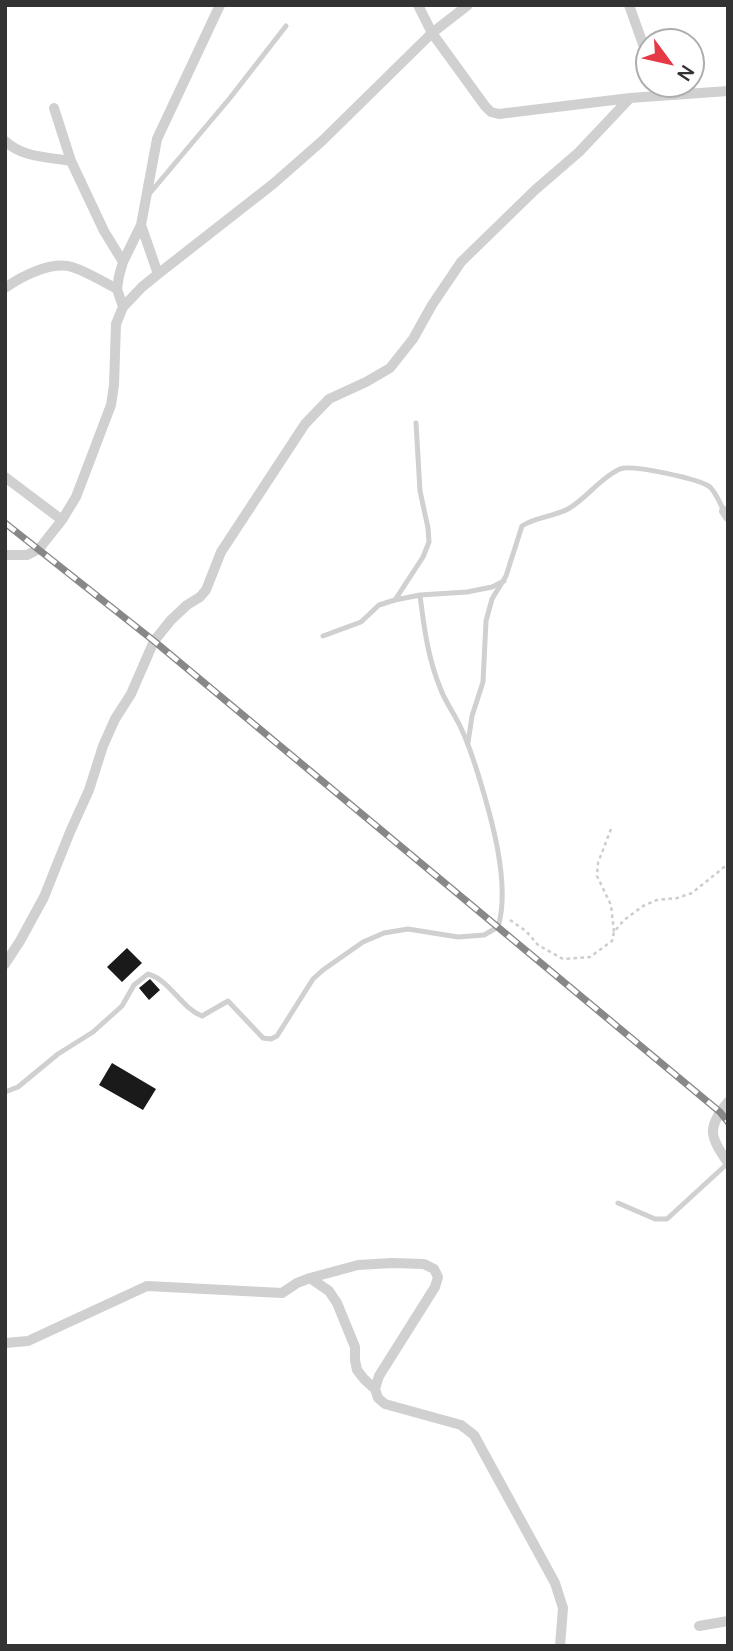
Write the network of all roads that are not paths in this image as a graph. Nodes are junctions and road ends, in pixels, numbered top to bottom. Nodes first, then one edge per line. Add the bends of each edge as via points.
1 (220, 5) edge
2 (418, 5) edge
3 (468, 5) edge
4 (629, 5) edge
5 (286, 26) dead end
6 (637, 28) edge
7 (432, 33) junction
8 (728, 91) edge
9 (705, 93) edge
10 (630, 98) junction
11 (635, 98) edge
12 (54, 108) dead end
13 (5, 141) edge
14 (71, 161) junction
15 (145, 198) junction
16 (141, 225) junction
17 (123, 262) junction
18 (158, 274) junction
19 (5, 288) edge
20 (117, 289) junction
21 (123, 307) junction
22 (416, 424) dead end
23 (5, 477) edge
24 (726, 514) edge
25 (62, 520) junction
26 (7, 553) edge
27 (504, 581) junction
28 (420, 595) junction
29 (395, 600) junction
30 (323, 636) dead end
31 (468, 743) junction
32 (5, 964) edge
33 (5, 1092) edge
34 (728, 1102) edge
35 (728, 1163) edge
36 (618, 1203) dead end
37 (310, 1278) junction
38 (5, 1343) edge
39 (375, 1389) junction
40 (728, 1621) edge
41 (699, 1626) dead end
42 (560, 1646) edge

1 - 15 street via 158,139
2 - 7 street
3 - 7 street
4 - 6 street
5 - 15 lane
7 - 10 street via 491,112
7 - 18 street via 322,141
8 - 9 street
10 - 11 street
10 - 32 street via 461,262 390,368 329,399 305,424 221,552 206,590 154,641 103,746 44,897
12 - 14 street
13 - 14 street via 26,154
14 - 17 street
15 - 16 street
16 - 17 street
16 - 18 street
17 - 20 street
18 - 21 street
19 - 20 street via 44,268 70,266
20 - 21 street
21 - 25 street via 116,324 111,405 76,497
22 - 29 lane via 429,542
23 - 25 street
24 - 27 lane via 710,487 623,467 568,509 522,526
25 - 26 street via 39,549 27,555
27 - 28 lane via 467,592
27 - 31 lane via 492,599 486,621 483,682
28 - 29 lane
28 - 31 lane via 427,648 441,692
29 - 30 lane via 379,606 361,622
31 - 33 lane via 497,848 498,927 484,935 458,937 408,929 363,942 313,979 271,1039 263,1038 228,1001 202,1016 158,977 148,974 93,1032
34 - 35 street via 713,1127 713,1141
35 - 36 lane via 667,1219 655,1219
37 - 38 street via 282,1293 147,1286 28,1341
37 - 39 street via 337,1303 355,1347 357,1370
37 - 39 street via 358,1265 424,1264 435,1269 435,1287
39 - 42 street via 385,1404 461,1425 474,1435 555,1583 563,1608
40 - 41 street

